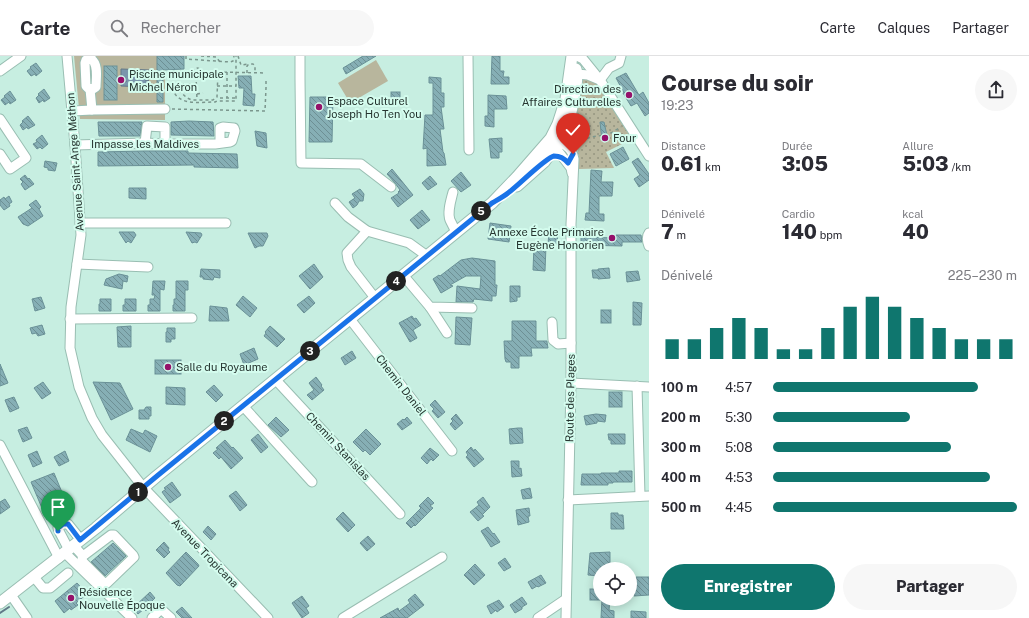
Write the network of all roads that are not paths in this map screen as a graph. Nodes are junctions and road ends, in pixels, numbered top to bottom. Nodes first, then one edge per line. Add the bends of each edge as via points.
1 (21, 56) edge
2 (67, 56) edge
3 (300, 56) edge
4 (468, 56) edge
5 (621, 56) edge
6 (91, 57) edge
7 (573, 58) edge
8 (0, 71) edge
9 (577, 74) junction
10 (600, 80) junction
11 (165, 109) road end
12 (92, 110) junction
13 (72, 111) junction
14 (1, 122) edge
15 (554, 140) junction
16 (145, 143) junction
17 (165, 144) junction
18 (218, 144) dead end
19 (75, 145) junction
20 (469, 150) dead end
21 (0, 154) edge
22 (649, 156) edge
23 (565, 159) junction
24 (544, 162) junction
25 (573, 178) junction
26 (391, 187) dead end
27 (453, 192) dead end
28 (335, 203) dead end
29 (492, 203) junction
30 (80, 223) junction
31 (226, 223) dead end
32 (367, 231) junction
33 (456, 232) junction
34 (649, 232) edge
35 (649, 246) edge
36 (426, 256) junction
37 (77, 264) junction
38 (148, 267) dead end
39 (403, 275) junction
40 (375, 298) junction
41 (430, 307) junction
42 (472, 308) dead end
43 (192, 318) dead end
44 (70, 319) junction
45 (350, 319) junction
46 (552, 322) dead end
47 (447, 333) dead end
48 (571, 343) junction
49 (275, 379) junction
50 (571, 383) junction
51 (637, 386) junction
52 (649, 387) edge
53 (243, 406) junction
54 (0, 445) edge
55 (452, 452) dead end
56 (312, 482) dead end
57 (143, 487) junction
58 (644, 496) edge
59 (568, 500) junction
60 (400, 514) dead end
61 (69, 549) junction
62 (83, 556) junction
63 (442, 557) dead end
64 (68, 573) dead end
65 (34, 577) junction
66 (11, 595) junction
67 (566, 599) junction
68 (0, 604) edge
69 (27, 618) edge
70 (132, 618) edge
71 (153, 618) edge
72 (171, 618) edge
73 (268, 618) edge
74 (343, 618) edge
75 (538, 618) edge
76 (566, 618) edge

1 - 8 street
2 - 13 street, Avenue Saint-Ange Méthon
3 - 26 street via 301,163 361,164
4 - 20 street
5 - 10 street via 619,63 609,68
6 - 12 street via 96,66 96,87 90,89
7 - 9 main road
7 - 10 street via 583,59 588,63
7 - 15 main road via 566,99
9 - 10 street
9 - 15 main road via 571,112 563,131
10 - 22 street
11 - 12 street
12 - 13 street
13 - 19 street, Avenue Saint-Ange Méthon
14 - 21 street via 26,158 10,168
15 - 23 street, Route des Plages via 558,151
15 - 24 main road via 551,152
15 - 25 street, Route des Plages via 564,144 573,154
15 - 29 main road
16 - 17 street, Impasse les Maldives
16 - 17 street via 147,126 165,127
16 - 19 street, Impasse les Maldives
17 - 18 street, Impasse les Maldives
19 - 30 street, Avenue Saint-Ange Méthon
23 - 24 street via 553,156
23 - 25 street, Route des Plages via 571,168
24 - 29 main road via 507,195
25 - 48 street, Route des Plages
27 - 33 street via 449,219
28 - 32 street
29 - 33 main road
30 - 31 street
30 - 37 street, Avenue Saint-Ange Méthon
32 - 36 street via 410,243
32 - 40 street via 347,253 350,268
33 - 36 main road
34 - 35 street
36 - 39 main road
37 - 38 street
37 - 44 street, Avenue Saint-Ange Méthon
39 - 40 main road
39 - 41 street
40 - 45 main road
41 - 42 street
41 - 47 street
43 - 44 street
44 - 57 street, Avenue Saint-Ange Méthon via 70,348 79,387 92,418 102,435
45 - 49 main road
45 - 55 street, Chemin Daniel
46 - 48 street via 553,340 558,344
48 - 50 street, Route des Plages
49 - 53 main road
49 - 60 street, Chemin Stanislas
50 - 51 street
50 - 59 street, Route des Plages
51 - 52 street
51 - 58 street
53 - 56 street
53 - 57 main road
54 - 61 street
57 - 61 main road
57 - 73 street, Avenue Tropicana
58 - 59 street
59 - 67 street, Route des Plages
61 - 62 street
61 - 65 main road
61 - 70 street
62 - 62 street via 114,535 134,557 104,583 83,562
63 - 74 street
64 - 65 street via 50,588 43,588
65 - 66 main road
66 - 68 main road
66 - 69 street
67 - 75 street
67 - 76 street, Route des Plages
71 - 72 street via 161,609

